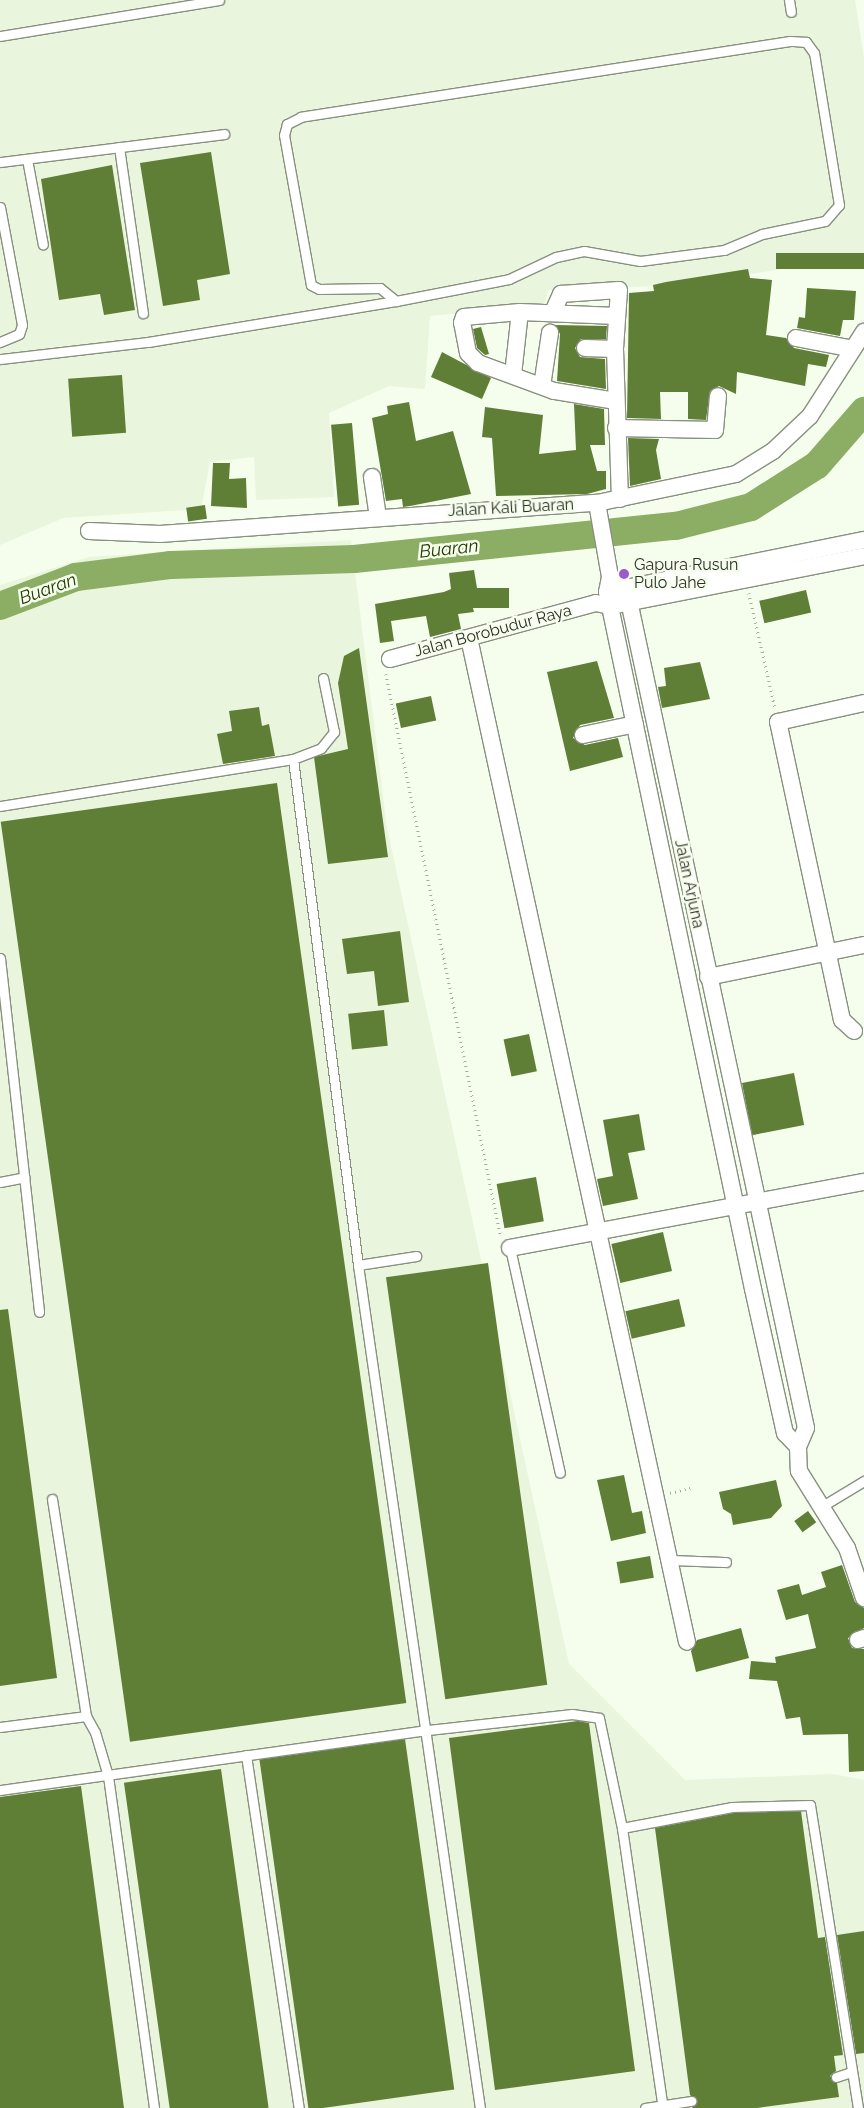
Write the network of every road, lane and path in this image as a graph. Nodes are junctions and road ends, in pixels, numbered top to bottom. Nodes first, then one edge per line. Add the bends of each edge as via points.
1 (220, 0) edge
2 (789, 0) edge
3 (791, 12) dead end
4 (0, 36) edge
5 (224, 134) dead end
6 (119, 147) junction
7 (27, 159) junction
8 (0, 162) edge
9 (0, 208) edge
10 (42, 245) dead end
11 (396, 301) junction
12 (520, 312) junction
13 (553, 312) junction
14 (143, 313) dead end
15 (617, 316) junction
16 (864, 332) edge
17 (550, 333) dead end
18 (796, 338) dead end
19 (0, 342) edge
20 (585, 348) dead end
21 (615, 349) junction
22 (853, 349) junction
23 (0, 359) edge
24 (513, 375) junction
25 (542, 386) junction
26 (718, 396) dead end
27 (616, 400) junction
28 (616, 428) junction
29 (372, 477) dead end
30 (620, 499) junction
31 (598, 507) junction
32 (378, 517) junction
33 (89, 532) dead end
34 (864, 540) edge
35 (864, 556) edge
36 (800, 561) junction
37 (746, 579) junction
38 (606, 589) junction
39 (628, 595) junction
40 (470, 638) junction
41 (390, 660) joint
42 (324, 678) dead end
43 (864, 703) edge
44 (778, 722) junction
45 (635, 724) junction
46 (583, 736) dead end
47 (293, 759) junction
48 (670, 793) junction
49 (650, 797) junction
50 (0, 806) edge
51 (684, 860) junction
52 (665, 865) junction
53 (864, 945) edge
54 (702, 950) junction
55 (826, 952) junction
56 (684, 954) junction
57 (0, 958) edge
58 (708, 977) junction
59 (854, 1031) dead end
60 (727, 1068) junction
61 (708, 1071) junction
62 (26, 1178) junction
63 (0, 1182) edge
64 (864, 1182) edge
65 (755, 1201) junction
66 (737, 1205) junction
67 (598, 1231) junction
68 (510, 1248) junction
69 (416, 1256) dead end
70 (358, 1265) junction
71 (774, 1284) junction
72 (753, 1289) junction
73 (39, 1312) dead end
74 (798, 1447) junction
75 (560, 1472) dead end
76 (864, 1481) edge
77 (690, 1488) dead end
78 (656, 1496) junction
79 (52, 1499) dead end
80 (824, 1505) junction
81 (670, 1560) junction
82 (726, 1562) dead end
83 (864, 1598) edge
84 (687, 1642) dead end
85 (86, 1716) junction
86 (0, 1727) edge
87 (428, 1730) junction
88 (246, 1755) junction
89 (108, 1776) junction
90 (0, 1790) edge
91 (622, 1828) junction
92 (851, 2072) junction
93 (836, 2077) dead end
94 (864, 2085) edge
95 (854, 2088) junction
96 (691, 2100) dead end
97 (860, 2106) edge
98 (663, 2107) edge
99 (154, 2108) edge
100 (299, 2108) edge
101 (480, 2108) edge
102 (645, 2108) edge

1 - 4 lane
2 - 3 lane
5 - 6 lane
6 - 7 lane
6 - 14 lane
7 - 8 lane
7 - 10 lane
9 - 19 lane via 22,325 19,334
11 - 11 lane via 509,279 556,257 584,251 640,261 724,250 762,234 825,221 839,205 814,53 806,42 790,41 301,117 288,124 284,135 311,285 319,289 380,288
11 - 23 lane via 129,345
12 - 13 street
12 - 24 street
12 - 24 street via 462,320 471,359
13 - 15 street
13 - 15 street via 561,294 616,290
15 - 21 street
16 - 22 street, Jalan Kali Buaran
17 - 25 street
18 - 22 street
20 - 21 street
21 - 27 street
22 - 30 street, Jalan Kali Buaran via 810,416 773,451 736,474
24 - 25 street
25 - 27 street via 589,399
26 - 28 street via 714,430
27 - 28 street
28 - 30 street
29 - 32 street
30 - 31 street, Jalan Kali Buaran
31 - 32 street, Jalan Kali Buaran
31 - 38 street, Jalan Arjuna
32 - 33 street, Jalan Kali Buaran via 160,534
34 - 36 street, Jalan Borobudur Raya
35 - 36 street, Jalan Borobudur Raya
36 - 37 street, Jalan Borobudur Raya
36 - 39 street, Jalan Borobudur Raya
37 - 39 street, Jalan Borobudur Raya
37 - 44 path
38 - 39 street
38 - 39 street, Jalan Borobudur Raya
38 - 40 street, Jalan Borobudur Raya
38 - 45 street, Jalan Arjuna
39 - 48 street, Jalan Arjuna
40 - 41 street, Jalan Borobudur Raya
40 - 67 street
41 - 68 path via 385,665 392,704 503,1245
42 - 47 lane via 334,732 321,748
43 - 44 street
44 - 55 street
45 - 46 street
45 - 49 street, Jalan Arjuna
47 - 50 lane
47 - 70 lane
48 - 49 street
48 - 51 street, Jalan Arjuna
49 - 52 street, Jalan Arjuna
51 - 52 street
51 - 54 street, Jalan Arjuna
52 - 56 street, Jalan Arjuna
53 - 55 street
54 - 56 street
54 - 58 street, Jalan Arjuna
55 - 58 street
55 - 59 street via 842,1020
56 - 61 street, Jalan Arjuna
57 - 62 lane
58 - 60 street, Jalan Arjuna
60 - 61 street
60 - 65 street, Jalan Arjuna
61 - 66 street, Jalan Arjuna
62 - 63 lane
62 - 73 lane
64 - 65 street
65 - 66 street
65 - 71 street, Jalan Arjuna
66 - 67 street
66 - 72 street, Jalan Arjuna
67 - 68 street
67 - 78 street
68 - 75 lane
69 - 70 lane
70 - 87 lane
71 - 72 street
71 - 74 street, Jalan Arjuna via 806,1428
72 - 74 street, Jalan Arjuna via 785,1433
74 - 80 street via 802,1482
76 - 80 lane
77 - 78 path
78 - 81 street
79 - 85 lane
80 - 83 street via 847,1548
81 - 82 lane
81 - 84 street
85 - 86 lane
85 - 89 lane via 96,1732
87 - 88 lane
87 - 91 lane via 572,1714 599,1718
87 - 101 lane
88 - 89 lane
88 - 100 lane
89 - 90 lane
89 - 99 lane
91 - 92 lane via 732,1807 810,1805
91 - 98 lane
92 - 93 lane
92 - 95 lane
94 - 95 lane
95 - 97 lane
96 - 98 lane
98 - 102 lane

